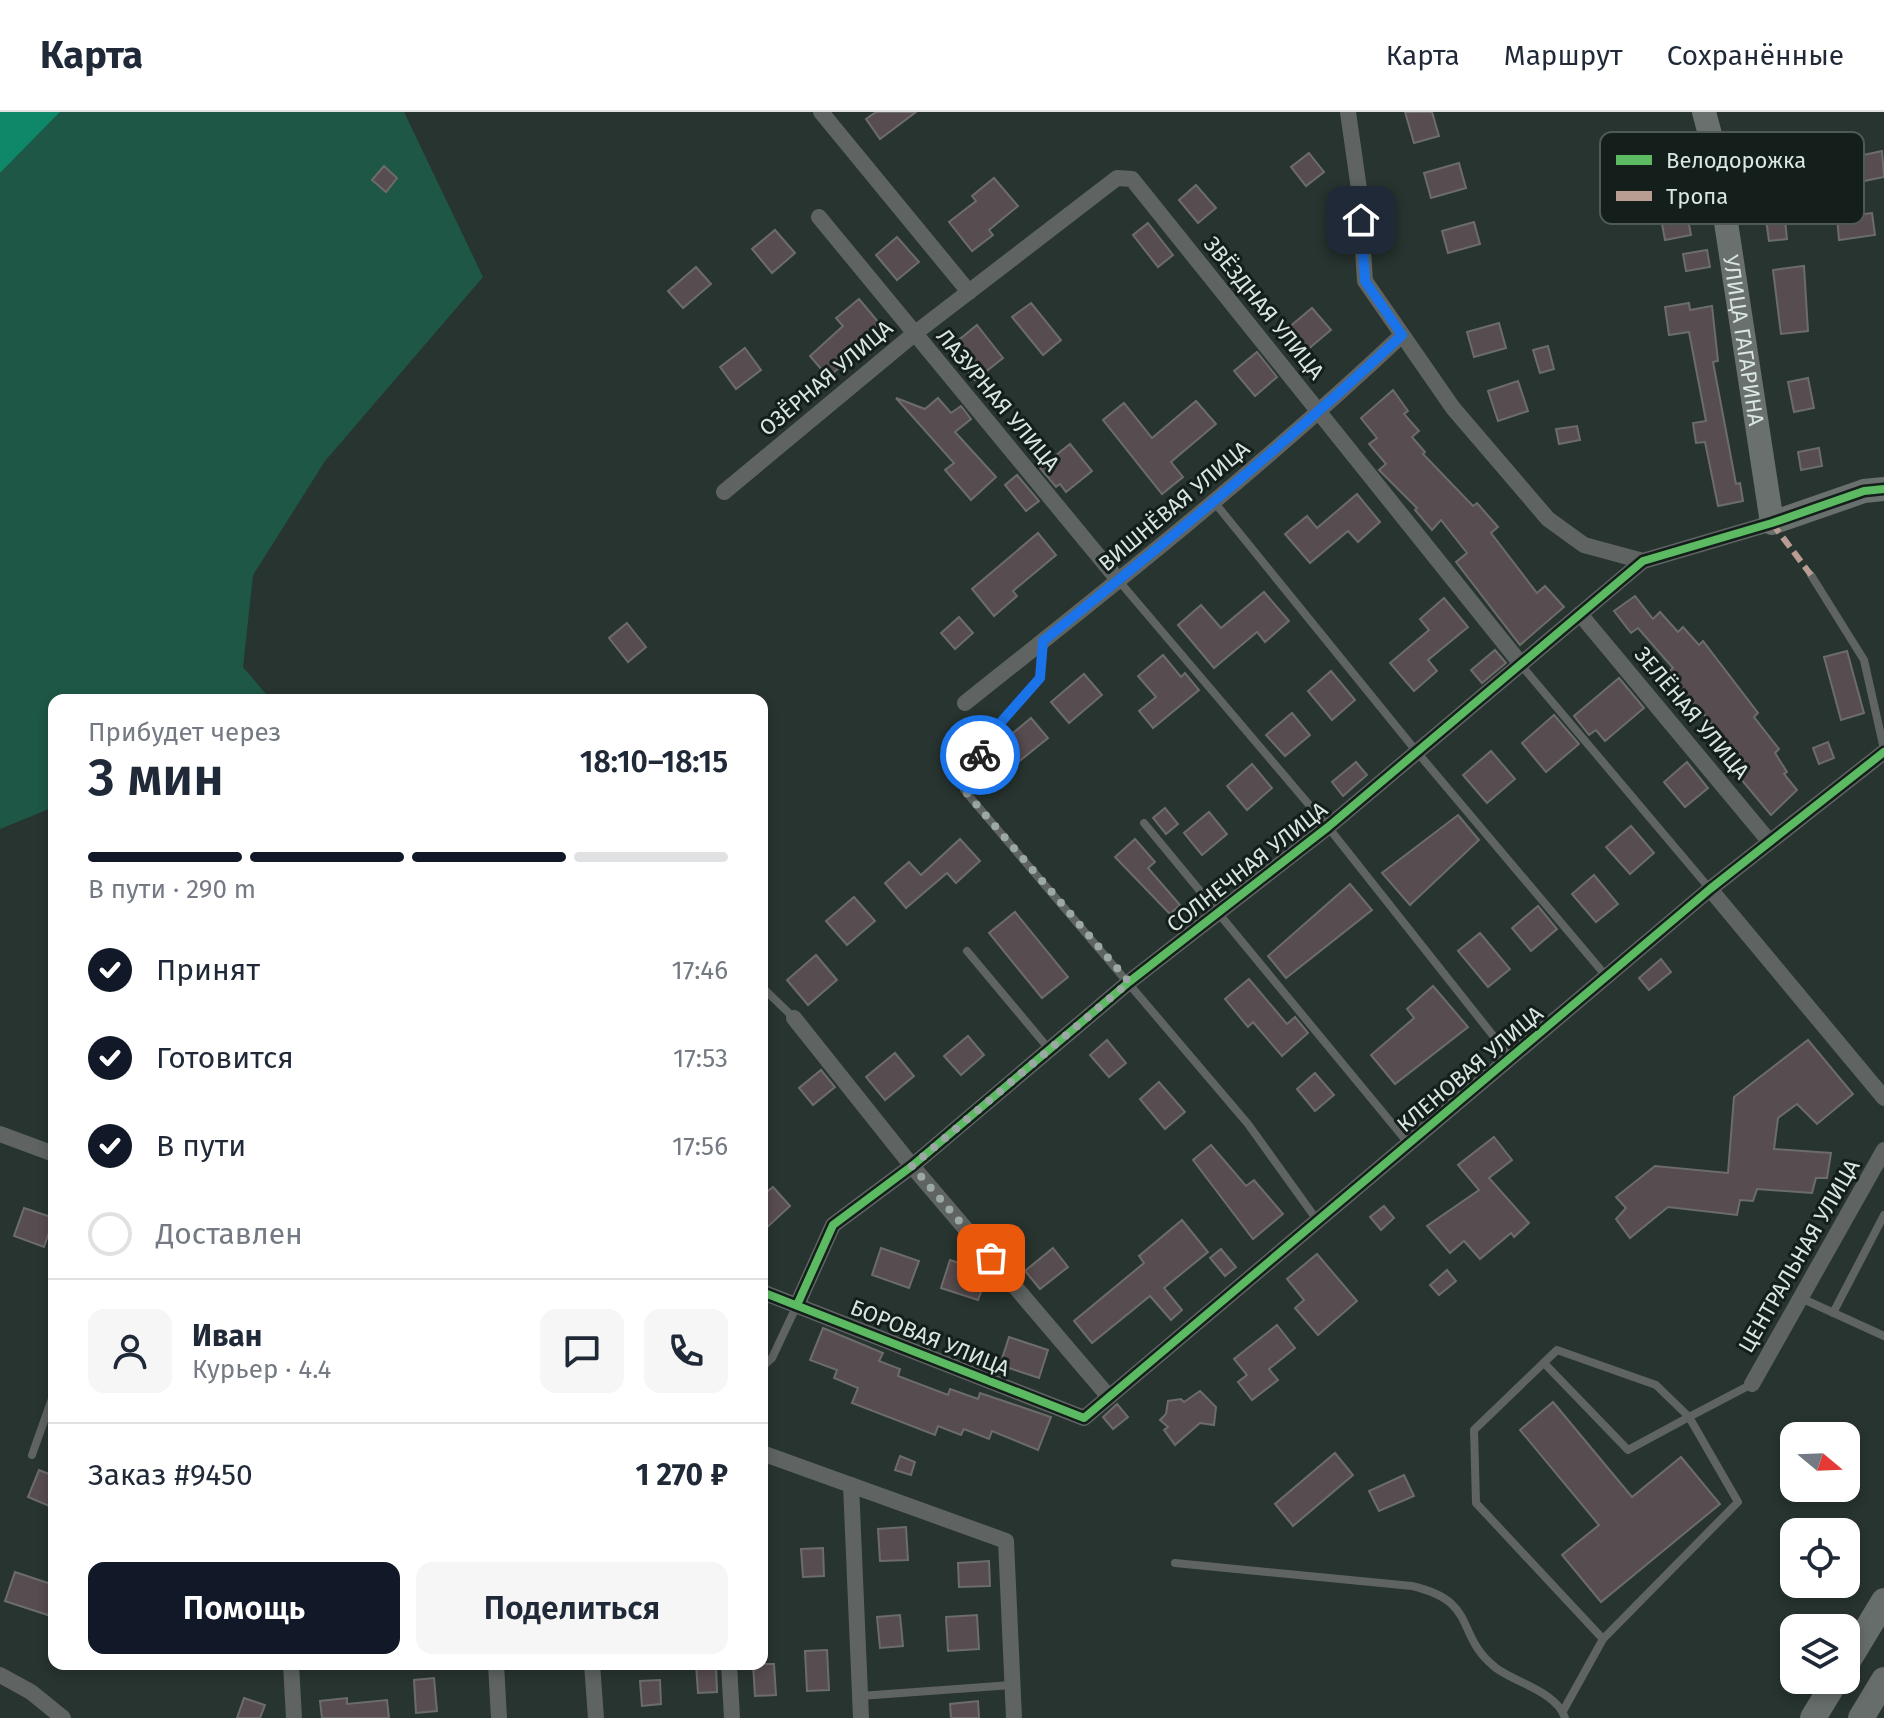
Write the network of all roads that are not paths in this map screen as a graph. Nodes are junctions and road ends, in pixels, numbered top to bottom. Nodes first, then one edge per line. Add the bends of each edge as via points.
1 (821, 112) edge
2 (1348, 112) edge
3 (1704, 112) edge
4 (1709, 132) edge
5 (1117, 178) joint
6 (819, 217) dead end
7 (1726, 224) edge
8 (969, 292) junction
9 (914, 334) junction
10 (1402, 335) junction
11 (1319, 413) junction
12 (1884, 489) edge
13 (724, 492) dead end
14 (1215, 503) junction
15 (1772, 523) junction
16 (1643, 561) junction
17 (1811, 575) dead end
18 (1119, 581) junction
19 (1580, 614) junction
20 (1043, 641) junction
21 (1521, 664) junction
22 (965, 703) dead end
23 (1884, 750) edge
24 (1417, 752) junction
25 (1144, 823) dead end
26 (1328, 827) junction
27 (1769, 841) junction
28 (1710, 889) junction
29 (1218, 913) junction
30 (967, 951) dead end
31 (1606, 977) junction
32 (1129, 982) junction
33 (768, 993) edge
34 (794, 1018) joint
35 (1049, 1049) junction
36 (1511, 1058) junction
37 (1884, 1098) edge
38 (0, 1134) edge
39 (1409, 1144) junction
40 (1884, 1150) edge
41 (48, 1152) edge
42 (912, 1166) junction
43 (1884, 1215) edge
44 (1317, 1221) junction
45 (768, 1294) edge
46 (1800, 1298) junction
47 (797, 1305) junction
48 (1833, 1313) junction
49 (1884, 1336) edge
50 (768, 1362) edge
51 (1544, 1363) junction
52 (1752, 1384) joint
53 (1109, 1397) junction
54 (48, 1410) edge
55 (1689, 1417) junction
56 (1084, 1418) joint
57 (32, 1455) dead end
58 (768, 1455) edge
59 (851, 1485) junction
60 (1175, 1563) dead end
61 (1884, 1601) edge
62 (1603, 1639) junction
63 (1860, 1641) edge
64 (291, 1670) edge
65 (496, 1670) edge
66 (592, 1670) edge
67 (729, 1670) edge
68 (0, 1675) edge
69 (1884, 1680) edge
70 (1012, 1685) junction
71 (1828, 1694) edge
72 (860, 1696) junction
73 (1564, 1715) edge
74 (63, 1718) edge
75 (294, 1718) edge
76 (499, 1718) edge
77 (596, 1718) edge
78 (732, 1718) edge
79 (861, 1718) edge
80 (1014, 1718) edge
81 (1813, 1718) edge
82 (1861, 1718) edge

1 - 8 street
2 - 10 street via 1365,281
3 - 4 street, УЛИЦА ГАГАРИНА
5 - 8 street, ЛАЗУРНАЯ УЛИЦА
5 - 11 street, ЗВЁЗДНАЯ УЛИЦА via 1132,179
6 - 9 street, ОЗЁРНАЯ УЛИЦА
7 - 15 street, УЛИЦА ГАГАРИНА
8 - 9 street, ЛАЗУРНАЯ УЛИЦА
9 - 13 street, ОЗЁРНАЯ УЛИЦА
9 - 18 street, ЛАЗУРНАЯ УЛИЦА
10 - 11 street, ВИШНЁВАЯ УЛИЦА
10 - 16 street via 1453,408 1548,519 1584,545
11 - 14 street, ВИШНЁВАЯ УЛИЦА
11 - 21 street, ЗВЁЗДНАЯ УЛИЦА
12 - 15 street
14 - 18 street, ВИШНЁВАЯ УЛИЦА
14 - 24 lane
15 - 16 street, СОЛНЕЧНАЯ УЛИЦА
16 - 19 street, СОЛНЕЧНАЯ УЛИЦА
17 - 23 lane via 1864,660
18 - 20 street, ВИШНЁВАЯ УЛИЦА
18 - 26 lane
19 - 21 street, СОЛНЕЧНАЯ УЛИЦА
19 - 27 street, ЗЕЛЁНАЯ УЛИЦА
20 - 22 street, ВИШНЁВАЯ УЛИЦА
20 - 32 lane via 1040,678 987,738 964,790
21 - 24 street, СОЛНЕЧНАЯ УЛИЦА
21 - 28 lane
23 - 27 street, КЛЕНОВАЯ УЛИЦА
24 - 26 street, СОЛНЕЧНАЯ УЛИЦА
24 - 31 lane
25 - 29 lane
26 - 29 street, СОЛНЕЧНАЯ УЛИЦА
26 - 36 lane
27 - 28 street, КЛЕНОВАЯ УЛИЦА
28 - 31 street, КЛЕНОВАЯ УЛИЦА
28 - 37 street
29 - 32 street, СОЛНЕЧНАЯ УЛИЦА
29 - 39 lane
30 - 35 lane
31 - 36 street, КЛЕНОВАЯ УЛИЦА
32 - 35 street, СОЛНЕЧНАЯ УЛИЦА
32 - 44 lane via 1248,1124
33 - 34 lane
34 - 42 street
35 - 42 street, СОЛНЕЧНАЯ УЛИЦА
36 - 39 street, КЛЕНОВАЯ УЛИЦА
38 - 41 street
39 - 44 street, КЛЕНОВАЯ УЛИЦА
40 - 46 street, ЦЕНТРАЛЬНАЯ УЛИЦА
42 - 47 street, СОЛНЕЧНАЯ УЛИЦА via 833,1225
42 - 53 street
43 - 48 lane
44 - 53 street, КЛЕНОВАЯ УЛИЦА
45 - 47 street, БОРОВАЯ УЛИЦА
46 - 48 lane
46 - 52 street, ЦЕНТРАЛЬНАЯ УЛИЦА
47 - 50 lane
47 - 56 street, БОРОВАЯ УЛИЦА
48 - 49 lane
51 - 55 lane via 1557,1350 1656,1385
51 - 55 lane via 1628,1450
51 - 62 lane via 1474,1430 1476,1503
52 - 55 lane
53 - 56 street, КЛЕНОВАЯ УЛИЦА
54 - 57 lane
55 - 62 lane via 1738,1502
58 - 59 street
59 - 70 street via 1006,1541
59 - 72 street
60 - 73 lane via 1441,1593 1460,1611 1477,1649
61 - 63 main road
62 - 73 lane
64 - 75 street
65 - 76 street
66 - 77 street
67 - 78 street
68 - 74 street
69 - 82 main road
70 - 72 lane
70 - 80 street
71 - 81 main road
72 - 79 street

